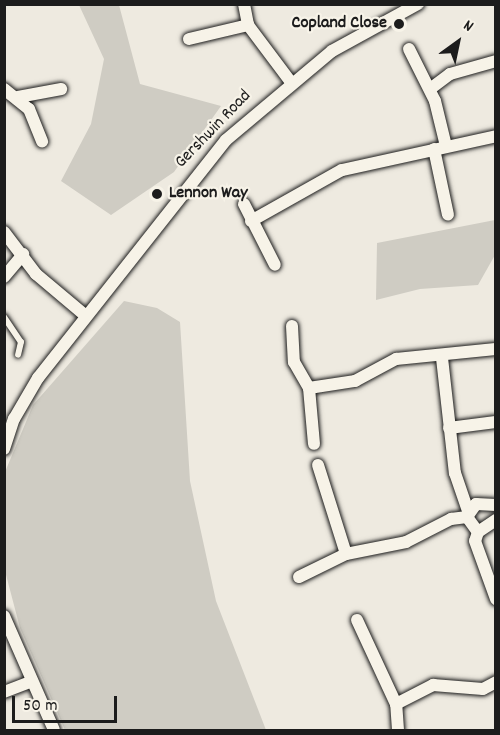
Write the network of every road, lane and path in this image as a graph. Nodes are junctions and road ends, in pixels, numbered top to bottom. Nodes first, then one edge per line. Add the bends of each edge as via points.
1 (244, 4) edge
2 (418, 4) edge
3 (248, 25) junction
4 (189, 39) dead end
5 (409, 49) dead end
6 (495, 61) edge
7 (290, 81) junction
8 (4, 89) edge
9 (62, 89) dead end
10 (430, 89) junction
11 (18, 97) junction
12 (495, 136) edge
13 (42, 141) dead end
14 (440, 148) junction
15 (244, 204) dead end
16 (448, 215) dead end
17 (251, 221) junction
18 (4, 232) edge
19 (23, 254) junction
20 (275, 265) dead end
21 (4, 277) edge
22 (86, 316) junction
23 (4, 317) edge
24 (292, 326) dead end
25 (495, 349) edge
26 (18, 355) dead end
27 (441, 358) junction
28 (309, 388) junction
29 (9, 417) edge
30 (495, 422) edge
31 (449, 428) junction
32 (314, 444) dead end
33 (4, 449) edge
34 (318, 465) dead end
35 (495, 505) edge
36 (467, 514) junction
37 (495, 520) edge
38 (478, 532) junction
39 (346, 554) junction
40 (299, 577) dead end
41 (495, 599) edge
42 (4, 616) edge
43 (357, 620) dead end
44 (32, 681) junction
45 (495, 682) edge
46 (4, 692) edge
47 (396, 704) junction
48 (54, 730) edge
49 (398, 730) edge

1 - 3 street
2 - 7 street, Gershwin Road via 363,32
3 - 4 street
3 - 7 street
5 - 10 street
6 - 10 street via 450,74
7 - 22 street, Gershwin Road via 202,166
8 - 11 street
9 - 11 street
10 - 14 street
11 - 13 street
12 - 14 street
14 - 16 street
14 - 17 street via 342,170
15 - 17 street
17 - 20 street
18 - 19 street
19 - 21 street
19 - 22 street via 36,274
22 - 29 street, Gershwin Road
23 - 26 lane via 21,342
24 - 28 street via 294,362
25 - 27 street via 451,351
27 - 28 street via 396,359 355,381
27 - 31 street
28 - 32 street
29 - 33 street, Gershwin Road
30 - 31 street
31 - 36 street
34 - 39 street
35 - 36 street via 476,504
36 - 38 street
36 - 39 street via 406,542
37 - 38 street
38 - 41 street via 475,541
39 - 40 street
42 - 44 street
43 - 47 street
44 - 46 street
44 - 48 street
45 - 47 street via 483,689 433,685
47 - 49 street

